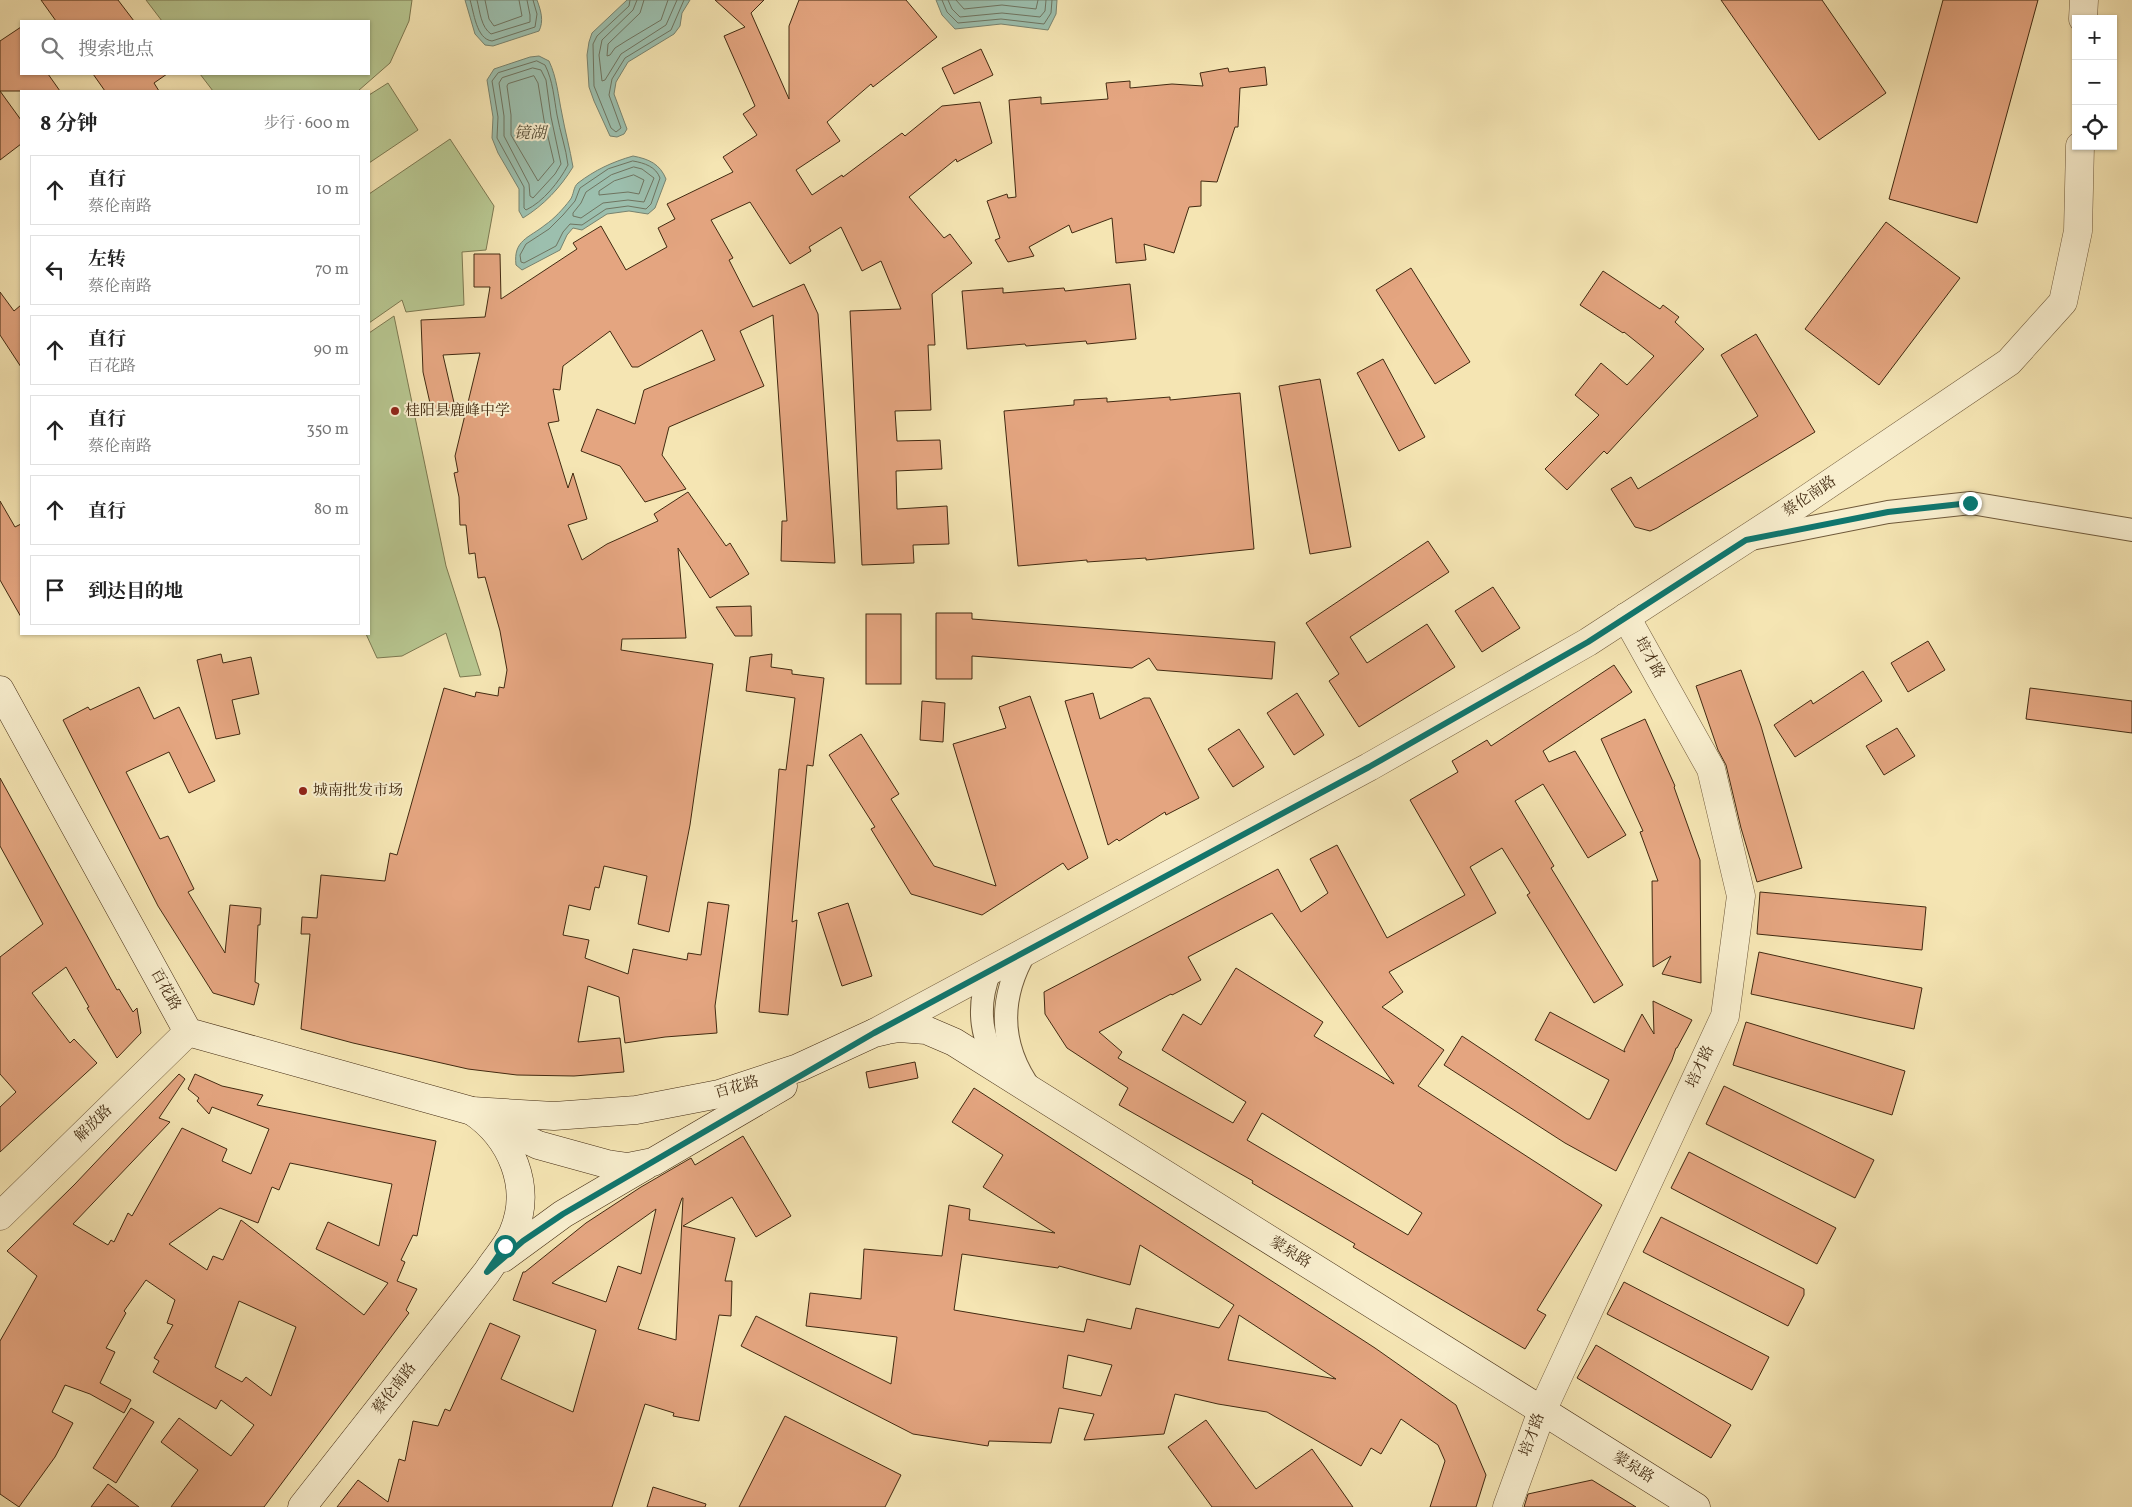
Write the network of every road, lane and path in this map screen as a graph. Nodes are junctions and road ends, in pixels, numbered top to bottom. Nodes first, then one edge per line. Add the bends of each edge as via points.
1 (2084, 0) edge
2 (2083, 15) edge
3 (2080, 150) edge
4 (2132, 530) edge
5 (1746, 540) junction
6 (1626, 617) junction
7 (0, 690) edge
8 (1026, 951) junction
9 (990, 971) junction
10 (188, 1032) junction
11 (874, 1033) junction
12 (1007, 1076) junction
13 (1032, 1092) junction
14 (472, 1111) junction
15 (653, 1162) junction
16 (0, 1216) edge
17 (487, 1272) junction
18 (1542, 1411) junction
19 (302, 1507) edge
20 (1507, 1507) edge
21 (1696, 1507) edge

1 - 2 main road
3 - 5 main road, 蔡伦南路 via 2078,231 2063,302 2009,362
4 - 5 street via 1970,503 1888,512
5 - 6 main road, 蔡伦南路
6 - 8 main road, 蔡伦南路 via 1369,767
6 - 18 main road, 培才路 via 1711,769 1741,896 1725,1016
7 - 10 main road, 百花路
8 - 9 main road, 蔡伦南路
8 - 13 street via 1008,993 1006,1024 1014,1060
9 - 11 main road, 蔡伦南路
9 - 12 street via 982,997 982,1025 990,1052
10 - 14 main road, 百花路
10 - 16 main road, 解放路
11 - 12 main road, 蒙泉路 via 899,1028 926,1030 954,1042
11 - 14 main road, 百花路 via 837,1052 759,1082 678,1104 570,1115
11 - 15 main road, 百花路
12 - 13 main road, 蒙泉路
13 - 18 main road, 蒙泉路
14 - 15 main road, 百花路 via 529,1142 607,1164 628,1167
14 - 17 main road, 蔡伦南路 via 504,1142 512,1155 520,1186 518,1218 513,1234
15 - 17 main road, 蔡伦南路 via 543,1227
17 - 19 main road, 蔡伦南路
18 - 20 main road, 培才路
18 - 21 main road, 蒙泉路

